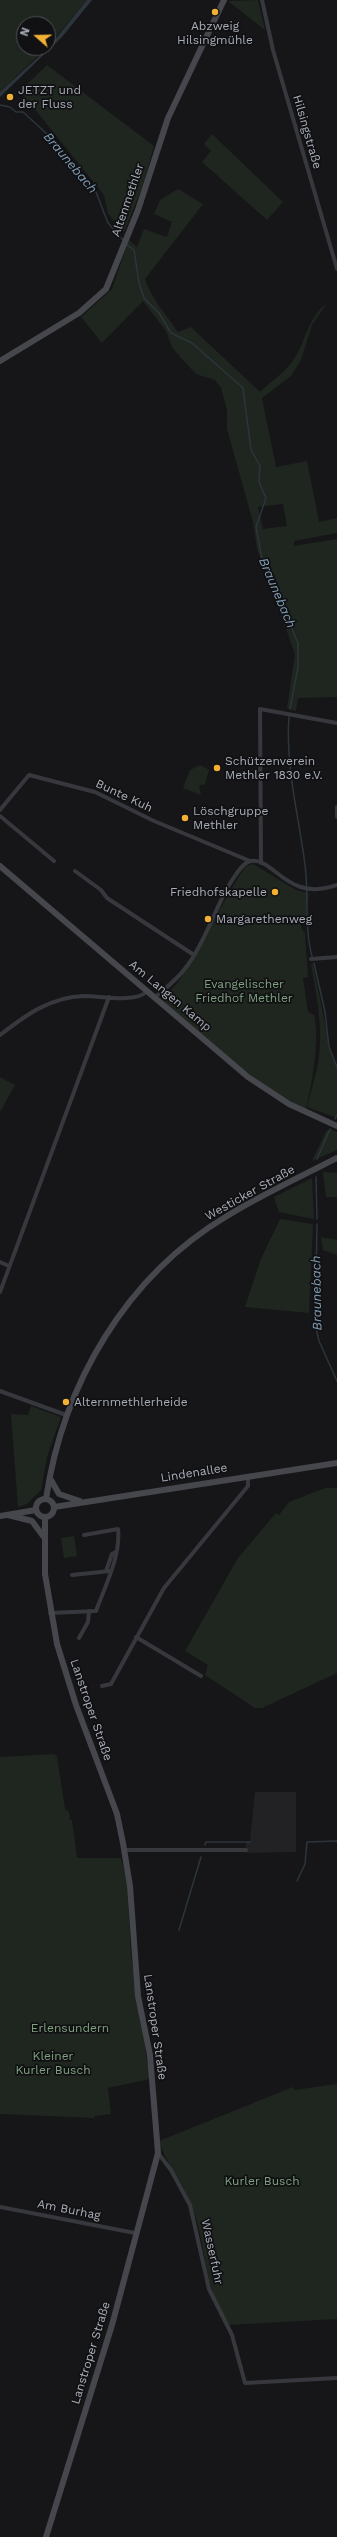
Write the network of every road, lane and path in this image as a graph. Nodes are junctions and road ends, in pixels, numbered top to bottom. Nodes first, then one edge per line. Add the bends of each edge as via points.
1 (224, 0) edge
2 (262, 0) edge
3 (337, 269) edge
4 (0, 361) edge
5 (337, 723) edge
6 (337, 807) edge
7 (0, 810) edge
8 (0, 816) edge
9 (337, 817) edge
10 (54, 861) dead end
11 (250, 861) junction
12 (261, 863) junction
13 (0, 866) edge
14 (75, 871) dead end
15 (337, 885) edge
16 (194, 955) junction
17 (337, 957) edge
18 (311, 959) dead end
19 (146, 992) junction
20 (109, 997) junction
21 (154, 998) junction
22 (0, 1035) edge
23 (337, 1126) edge
24 (337, 1158) edge
25 (0, 1262) edge
26 (10, 1266) junction
27 (0, 1292) edge
28 (0, 1391) edge
29 (66, 1415) junction
30 (337, 1463) edge
31 (248, 1476) junction
32 (50, 1477) junction
33 (46, 1499) junction
34 (84, 1502) junction
35 (54, 1507) junction
36 (36, 1510) junction
37 (8, 1515) junction
38 (0, 1516) edge
39 (45, 1517) junction
40 (84, 1534) dead end
41 (43, 1538) junction
42 (108, 1571) junction
43 (72, 1575) dead end
44 (89, 1611) junction
45 (50, 1613) junction
46 (79, 1638) dead end
47 (136, 1638) junction
48 (200, 1676) dead end
49 (102, 1686) dead end
50 (124, 1850) junction
51 (246, 1850) dead end
52 (158, 2153) junction
53 (0, 2207) edge
54 (135, 2233) junction
55 (337, 2378) edge
56 (46, 2537) edge

1 - 4 street, Altenmethler via 168,118 138,210 106,289 87,308
2 - 3 street, Hilsingstraße via 275,58
5 - 12 street via 260,709
6 - 9 street
7 - 11 street, Bunte Kuh via 29,775 95,792 165,826
8 - 10 street
11 - 12 street
11 - 16 street via 232,880
12 - 15 street via 295,886 307,890
13 - 19 street, Am Langen Kamp
14 - 16 street via 101,890 107,898
16 - 21 street via 179,976
17 - 18 street
19 - 20 street via 137,998
19 - 21 street, Am Langen Kamp
20 - 22 street via 67,998 41,1006
20 - 26 street
21 - 23 street, Am Langen Kamp via 266,1090 305,1113
24 - 29 street, Westicker Straße via 227,1216 167,1262 122,1311 101,1342
25 - 26 street
26 - 27 street
28 - 29 street
29 - 32 street, Westicker Straße
30 - 31 street, Lindenallee
31 - 34 street, Lindenallee
31 - 47 street, Lanstroper Straße via 248,1486 164,1588
32 - 33 street, Westicker Straße
32 - 34 street via 53,1487 59,1494
33 - 35 street via 52,1502
33 - 36 street via 38,1502
34 - 35 street, Lindenallee
35 - 39 street via 53,1513
36 - 37 street
36 - 39 street via 39,1515
37 - 38 street
37 - 41 street via 32,1520
39 - 41 street, Lanstroper Straße
40 - 42 street via 118,1529 117,1551
41 - 45 street, Lanstroper Straße
42 - 43 street
42 - 44 street via 96,1611
44 - 45 street
44 - 46 street via 88,1622
45 - 50 street, Lanstroper Straße via 57,1644 117,1814
47 - 48 street
47 - 49 street, Lanstroper Straße via 111,1684
50 - 51 street
50 - 52 street, Lanstroper Straße via 130,1886 138,1996 150,2055
52 - 54 street, Lanstroper Straße
52 - 55 street, Wasserfuhr via 172,2170 190,2205 209,2289 232,2336 245,2383
53 - 54 street, Am Burhag
54 - 56 street, Lanstroper Straße via 112,2325

